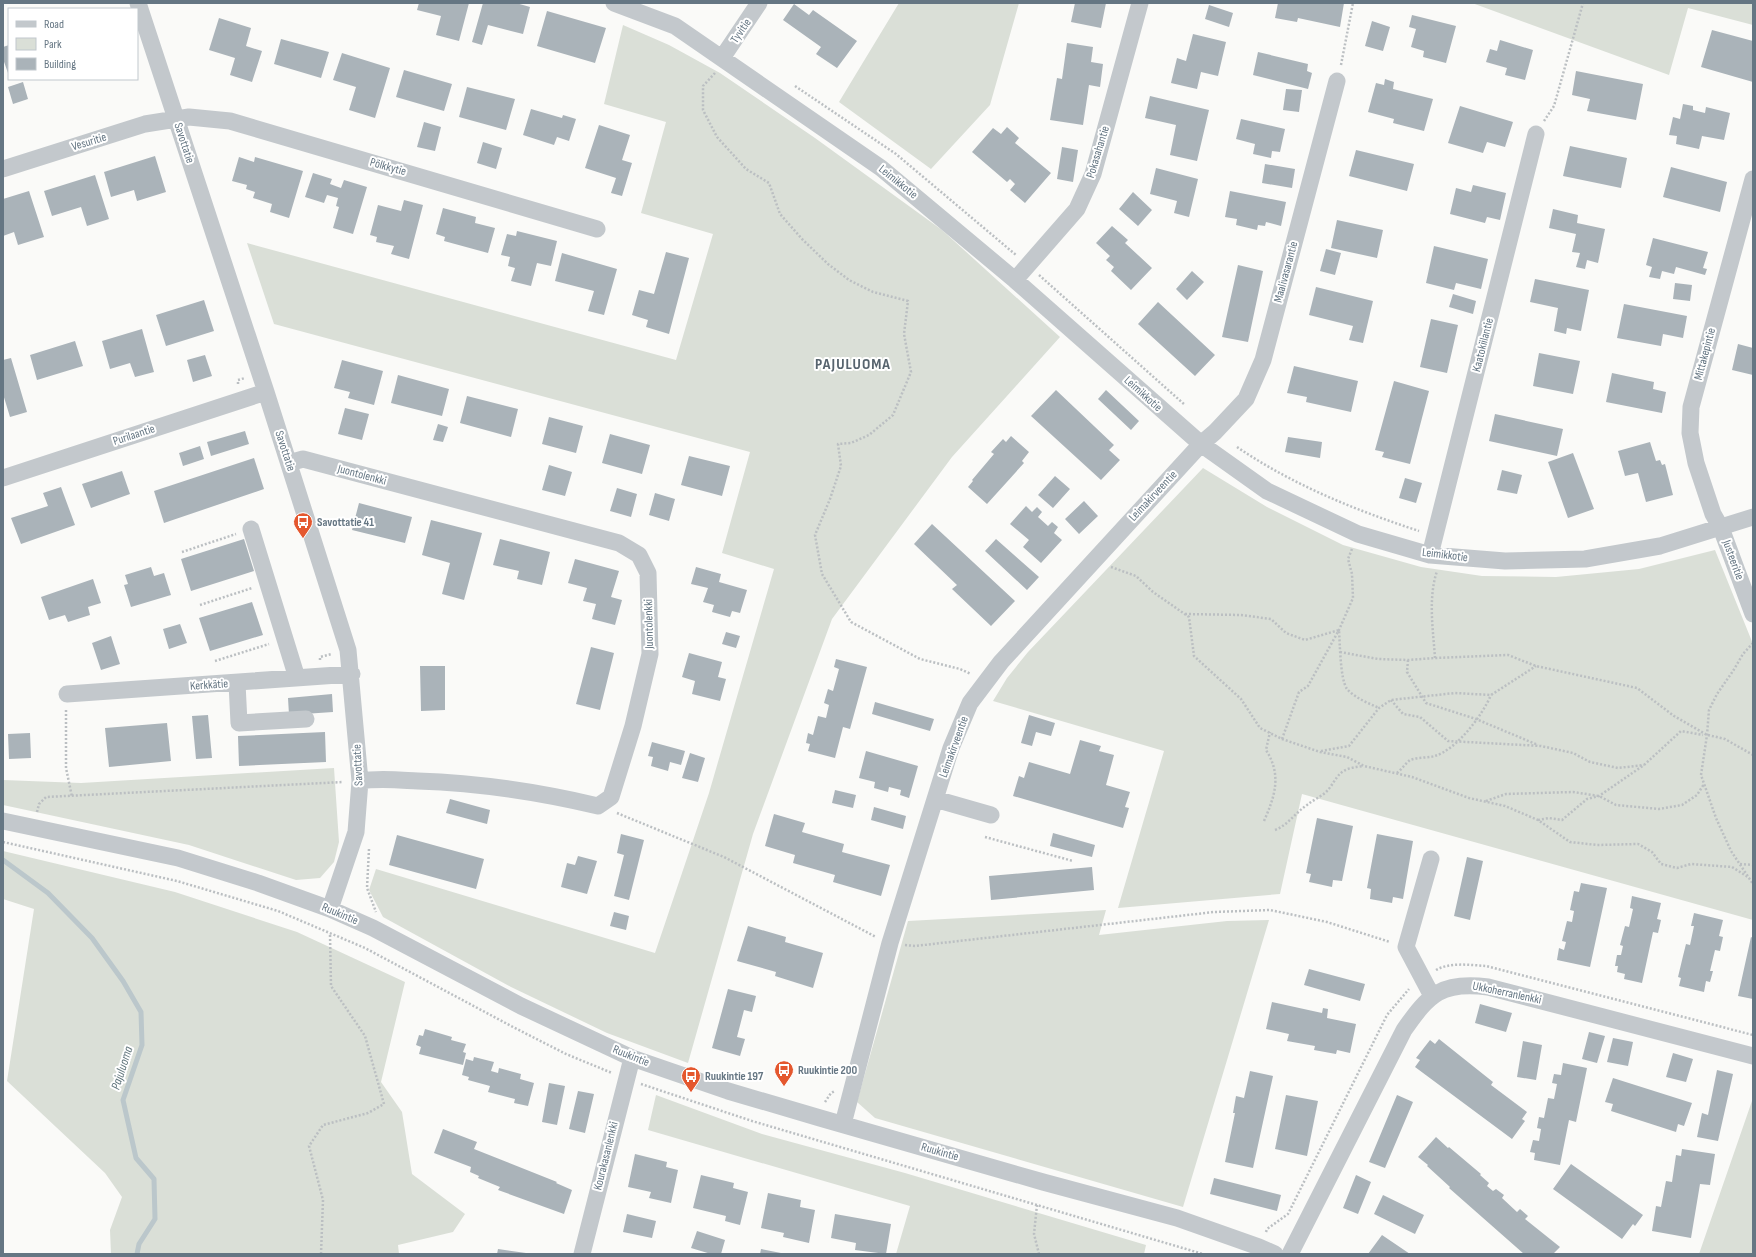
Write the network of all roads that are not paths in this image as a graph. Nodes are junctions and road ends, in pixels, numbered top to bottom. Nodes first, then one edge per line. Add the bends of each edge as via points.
1 (138, 3) edge
2 (614, 3) edge
3 (760, 3) edge
4 (1140, 3) edge
5 (724, 60) junction
6 (1337, 81) road end
7 (177, 120) junction
8 (1536, 134) road end
9 (3, 169) edge
10 (1753, 179) edge
11 (597, 229) dead end
12 (1015, 280) junction
13 (266, 392) junction
14 (1200, 444) junction
15 (289, 463) junction
16 (3, 478) edge
17 (1753, 517) edge
18 (1721, 528) junction
19 (251, 529) road end
20 (1436, 556) junction
21 (1753, 614) edge
22 (352, 674) junction
23 (297, 678) junction
24 (236, 683) junction
25 (67, 694) road end
26 (306, 719) dead end
27 (360, 781) junction
28 (935, 799) junction
29 (992, 815) dead end
30 (3, 821) edge
31 (1431, 859) dead end
32 (330, 909) junction
33 (1432, 996) junction
34 (1753, 1056) edge
35 (632, 1058) junction
36 (843, 1124) junction
37 (582, 1254) edge
38 (1275, 1254) edge
39 (1290, 1254) edge

1 - 7 street, Savottatie
2 - 5 street, Leimikkotie via 675,26
3 - 5 street, Tyvitie
4 - 12 street, Pokasahantie via 1093,174 1078,209
5 - 12 street, Leimikkotie via 881,168
6 - 14 street, Maalivasarantie via 1263,360 1246,399
7 - 9 street, Vesuritie via 145,124
7 - 11 street, Pölkkytie via 190,117 230,121
7 - 13 street, Savottatie
8 - 20 street, Kaatokiilantie via 1435,536
10 - 18 street, Mittakepintie via 1690,407 1690,433 1696,462 1713,514
12 - 14 street, Leimikkotie
13 - 15 street, Savottatie
13 - 16 street, Purilaantie
14 - 20 street, Leimikkotie via 1267,491 1358,534
14 - 28 street, Leimakirveentie via 986,681 970,703 951,748
15 - 22 street, Savottatie via 348,650
15 - 27 street, Juontolenkki via 303,460 619,543 638,555 648,573 650,654 633,726 611,797 598,806 501,787 445,782 372,779
17 - 18 street, Leimikkotie
18 - 20 street, Leimikkotie via 1660,546 1586,559 1505,561
18 - 21 street, Justeeritie
19 - 23 street
22 - 23 street, Kerkkätie
22 - 27 street, Savottatie
23 - 24 street, Kerkkätie
24 - 25 street, Kerkkätie
24 - 26 street via 239,723
27 - 32 street, Savottatie via 356,832
28 - 29 street
28 - 36 street, Leimakirveentie via 890,943
30 - 32 street, Ruukintie via 178,858
31 - 33 street via 1406,947
32 - 35 street, Ruukintie via 373,928 521,1006
33 - 34 street, Ukkoherranlenkki via 1446,989 1468,984 1488,987
33 - 39 street, Ukkoherranlenkki via 1420,1006 1404,1030
35 - 36 street, Ruukintie
35 - 37 street, Kourakasanlenkki
36 - 38 street, Ruukintie via 1177,1218

